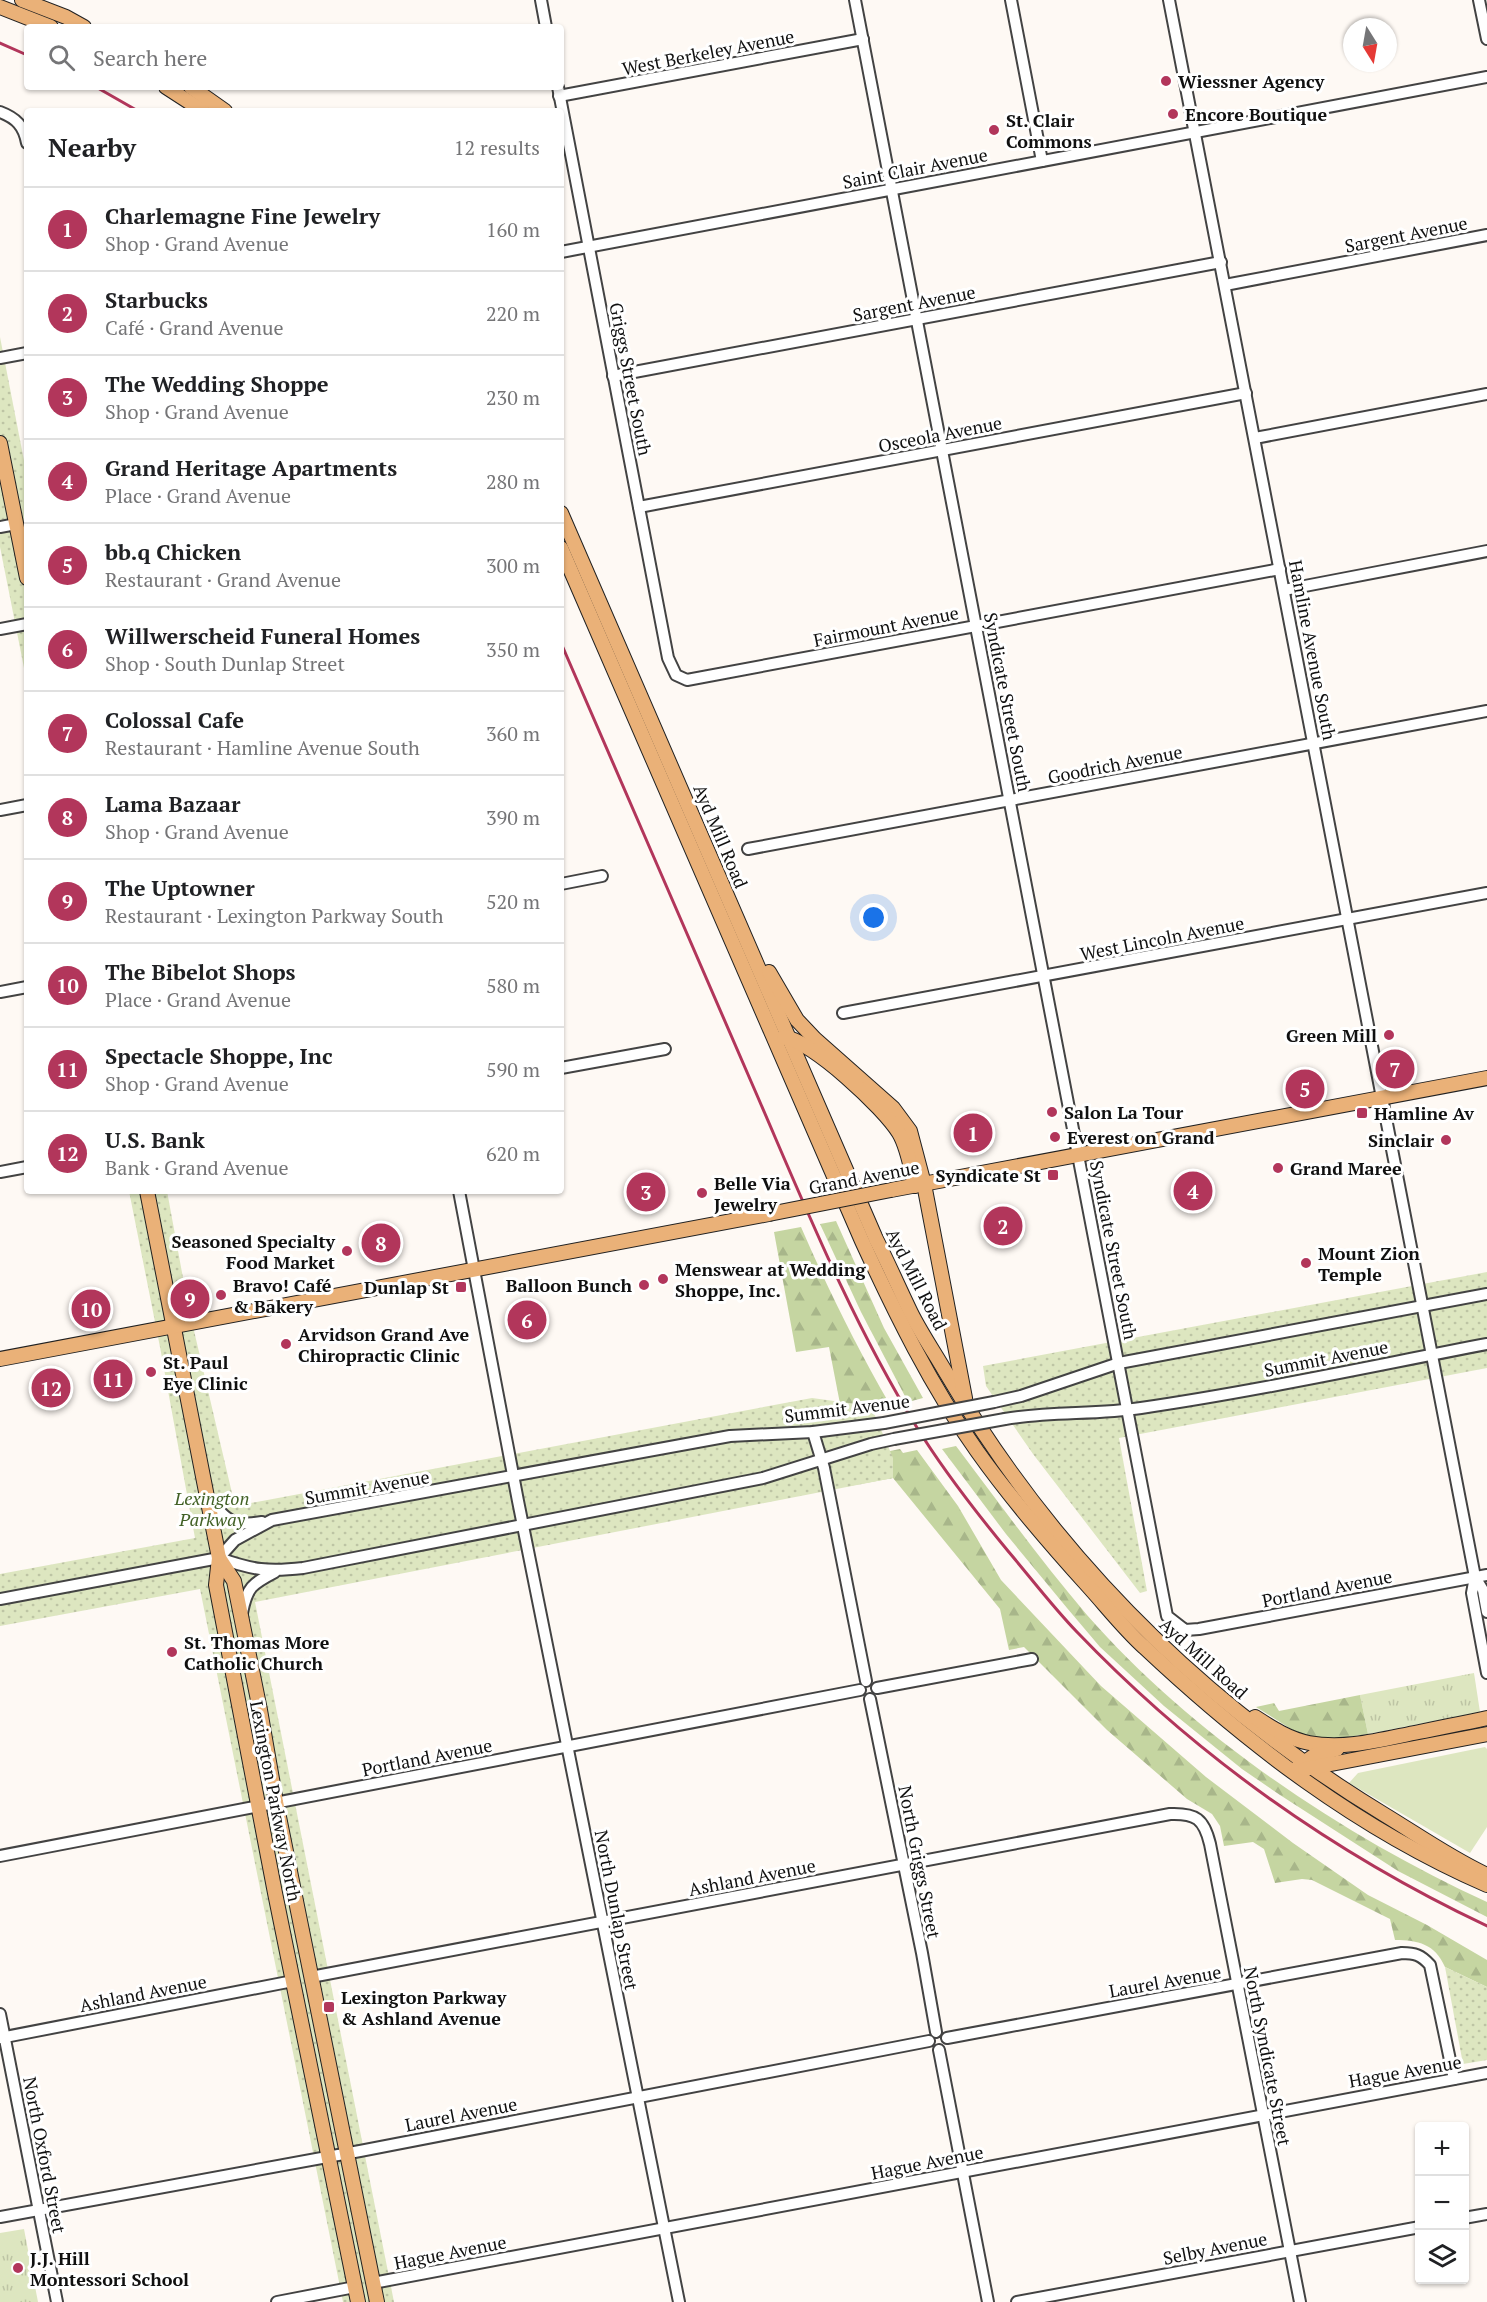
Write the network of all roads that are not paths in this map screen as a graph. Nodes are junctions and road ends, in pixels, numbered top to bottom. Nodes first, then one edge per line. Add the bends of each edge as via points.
1 (22, 0) edge
2 (541, 0) edge
3 (855, 0) edge
4 (1011, 0) edge
5 (1169, 0) edge
6 (1479, 0) edge
7 (0, 7) edge
8 (43, 24) edge
9 (79, 24) edge
10 (545, 24) edge
11 (862, 39) junction
12 (1487, 39) edge
13 (1487, 77) edge
14 (171, 90) edge
15 (194, 90) edge
16 (558, 92) edge
17 (198, 108) edge
18 (221, 108) edge
19 (561, 108) edge
20 (0, 112) edge
21 (564, 123) edge
22 (24, 132) edge
23 (1196, 132) junction
24 (1042, 161) junction
25 (892, 189) junction
26 (1487, 235) edge
27 (588, 247) junction
28 (564, 251) edge
29 (1221, 262) junction
30 (1225, 285) junction
31 (917, 319) junction
32 (24, 354) edge
33 (0, 358) edge
34 (613, 376) junction
35 (1246, 393) junction
36 (1487, 394) edge
37 (1255, 438) junction
38 (0, 443) edge
39 (942, 450) junction
40 (639, 507) junction
41 (564, 518) edge
42 (16, 524) junction
43 (0, 528) edge
44 (1487, 551) edge
45 (564, 555) edge
46 (24, 563) edge
47 (1280, 569) junction
48 (1284, 590) junction
49 (24, 625) edge
50 (976, 626) junction
51 (0, 629) edge
52 (676, 675) joint
53 (1487, 711) edge
54 (1314, 744) junction
55 (1010, 801) junction
56 (24, 806) edge
57 (0, 810) edge
58 (748, 849) dead end
59 (602, 876) dead end
60 (564, 883) edge
61 (1487, 893) edge
62 (1348, 919) junction
63 (744, 936) junction
64 (1044, 977) junction
65 (24, 988) edge
66 (0, 992) edge
67 (843, 1013) dead end
68 (773, 1036) junction
69 (788, 1037) junction
70 (665, 1049) dead end
71 (564, 1067) edge
72 (1487, 1078) edge
73 (1383, 1098) junction
74 (1079, 1155) junction
75 (24, 1168) edge
76 (0, 1172) edge
77 (919, 1185) junction
78 (148, 1194) edge
79 (460, 1194) edge
80 (474, 1269) junction
81 (1487, 1294) edge
82 (1422, 1306) junction
83 (174, 1326) junction
84 (1487, 1344) edge
85 (1431, 1354) junction
86 (0, 1359) edge
87 (1119, 1363) junction
88 (968, 1409) junction
89 (1127, 1410) junction
90 (813, 1432) junction
91 (822, 1460) junction
92 (514, 1477) junction
93 (208, 1497) junction
94 (272, 1520) junction
95 (523, 1525) junction
96 (219, 1558) junction
97 (275, 1571) junction
98 (1487, 1575) edge
99 (1474, 1577) junction
100 (0, 1599) edge
101 (1487, 1612) edge
102 (241, 1617) junction
103 (1032, 1659) dead end
104 (1487, 1673) edge
105 (1194, 1675) junction
106 (863, 1686) junction
107 (877, 1688) junction
108 (870, 1699) junction
109 (1487, 1718) edge
110 (1487, 1734) edge
111 (1368, 1743) junction
112 (568, 1748) junction
113 (1307, 1766) junction
114 (1291, 1772) junction
115 (276, 1802) junction
116 (258, 1805) junction
117 (1198, 1819) joint
118 (0, 1856) edge
119 (905, 1865) junction
120 (1487, 1875) edge
121 (1487, 1885) edge
122 (603, 1922) junction
123 (311, 1977) junction
124 (293, 1981) junction
125 (1236, 1984) junction
126 (0, 2014) edge
127 (932, 2036) junction
128 (2, 2038) edge
129 (947, 2038) junction
130 (939, 2050) junction
131 (1487, 2073) edge
132 (1454, 2079) junction
133 (638, 2097) junction
134 (1263, 2114) junction
135 (346, 2153) junction
136 (328, 2156) junction
137 (964, 2171) junction
138 (39, 2210) junction
139 (1487, 2214) edge
140 (0, 2217) edge
141 (1469, 2217) edge
142 (1415, 2228) edge
143 (664, 2229) junction
144 (1289, 2251) junction
145 (373, 2283) junction
146 (355, 2287) junction
147 (57, 2302) edge
148 (277, 2302) edge
149 (358, 2302) edge
150 (377, 2302) edge
151 (679, 2302) edge
152 (988, 2302) edge
153 (1017, 2302) edge
154 (1300, 2302) edge

1 - 9 main road
2 - 10 street
3 - 11 street, Syndicate Street South
4 - 24 street
5 - 23 street, Hamline Avenue South
6 - 12 street
7 - 8 main road
11 - 16 street, West Berkeley Avenue
11 - 25 street, Syndicate Street South
13 - 23 street, Saint Clair Avenue
14 - 17 main road
15 - 18 main road
16 - 19 street, Griggs Street South
20 - 22 street via 18,122
21 - 27 street, Griggs Street South
23 - 24 street, Saint Clair Avenue
23 - 29 street, Hamline Avenue South
24 - 25 street, Saint Clair Avenue
25 - 27 street, Saint Clair Avenue
25 - 31 street, Syndicate Street South
26 - 30 street, Sargent Avenue
27 - 28 street, Saint Clair Avenue
27 - 34 street, Griggs Street South
29 - 30 street, Hamline Avenue South
29 - 31 street, Sargent Avenue
30 - 35 street, Hamline Avenue South
31 - 34 street, Sargent Avenue
31 - 39 street, Syndicate Street South
32 - 33 street
34 - 40 street, Griggs Street South
35 - 37 street, Hamline Avenue South
35 - 39 street, Osceola Avenue
36 - 37 street
37 - 47 street, Hamline Avenue South
38 - 42 main road
39 - 40 street, Osceola Avenue
39 - 50 street, Syndicate Street South
40 - 52 street, Griggs Street South via 668,658
41 - 63 main road, Ayd Mill Road
42 - 43 street
42 - 46 main road
44 - 48 street
45 - 68 main road, Ayd Mill Road
47 - 48 street, Hamline Avenue South
47 - 50 street, Fairmount Avenue
48 - 54 street, Hamline Avenue South
49 - 51 street
50 - 52 street, Fairmount Avenue via 687,680
50 - 55 street, Syndicate Street South
53 - 54 street, Goodrich Avenue
54 - 55 street, Goodrich Avenue
54 - 62 street, Hamline Avenue South
55 - 58 street, Goodrich Avenue
55 - 64 street, Syndicate Street South
56 - 57 street
59 - 60 street
61 - 62 street, West Lincoln Avenue
62 - 64 street, West Lincoln Avenue
62 - 73 street, Hamline Avenue South
63 - 69 main road, Ayd Mill Road
63 - 77 main road via 797,1020 903,1120 914,1143
64 - 67 street, West Lincoln Avenue
64 - 74 street, Syndicate Street South
65 - 66 street
68 - 69 main road
68 - 114 main road, Ayd Mill Road via 898,1320 976,1451 1046,1540 1143,1646
69 - 77 main road via 806,1045 887,1116 900,1135
69 - 88 main road, Ayd Mill Road via 912,1314
70 - 71 street
72 - 73 main road, Grand Avenue
73 - 74 main road, Grand Avenue
73 - 82 street, Hamline Avenue South
74 - 77 main road, Grand Avenue
74 - 87 street, Syndicate Street South
75 - 76 street
77 - 80 main road, Grand Avenue, bridge
77 - 88 main road
78 - 83 main road
79 - 80 street, North Dunlap Street
80 - 83 main road, Grand Avenue
80 - 92 street, North Dunlap Street
81 - 82 street, Summit Avenue
82 - 85 street, Hamline Avenue South
82 - 87 street, Summit Avenue
83 - 86 main road, Grand Avenue
83 - 93 main road
84 - 85 street, Summit Avenue
85 - 89 street, Summit Avenue
85 - 99 street, Hamline Avenue South
87 - 89 street, Syndicate Street South
87 - 90 street, Summit Avenue, bridge via 1021,1396 884,1423
88 - 105 main road, Ayd Mill Road via 1066,1545
89 - 91 street, Summit Avenue, bridge via 1034,1414 894,1439
89 - 99 street, Portland Avenue via 1163,1604 1167,1616 1185,1630
90 - 91 street
90 - 92 street, Summit Avenue via 730,1436
91 - 95 street, Summit Avenue via 763,1478
91 - 106 street
92 - 94 street, Summit Avenue
92 - 95 street, North Dunlap Street
93 - 94 street via 230,1521
93 - 96 main road
94 - 96 street, Summit Avenue via 235,1540
95 - 97 street, Summit Avenue
95 - 112 street, North Dunlap Street
96 - 97 street, Summit Avenue
96 - 100 street, Summit Avenue
96 - 102 main road, Lexington Parkway North via 234,1581
96 - 116 main road, Lexington Parkway North via 216,1585
97 - 102 street via 248,1590
98 - 99 street, Portland Avenue
99 - 101 street via 1483,1590
99 - 104 street via 1472,1593
102 - 115 main road, Lexington Parkway North
103 - 107 street
105 - 111 main road via 1293,1738 1323,1745
105 - 113 main road, Ayd Mill Road
106 - 107 street via 872,1682
106 - 108 street via 864,1697
106 - 112 street, Portland Avenue
107 - 108 street
108 - 119 street, North Griggs Street
109 - 111 main road
110 - 113 main road
111 - 113 main road via 1315,1755
112 - 115 street, Portland Avenue
112 - 122 street, North Dunlap Street
113 - 114 main road
113 - 120 main road, Ayd Mill Road
114 - 121 main road, Ayd Mill Road via 1402,1842
115 - 116 street, Portland Avenue
115 - 123 main road, Lexington Parkway North
116 - 118 street, Portland Avenue
116 - 124 main road, Lexington Parkway North
117 - 119 street, Ashland Avenue via 1170,1814
117 - 125 street, North Syndicate Street via 1207,1830
119 - 122 street, Ashland Avenue
119 - 127 street, North Griggs Street
122 - 123 street, Ashland Avenue
122 - 133 street, North Dunlap Street
123 - 135 main road, Lexington Parkway North
124 - 128 street, Ashland Avenue
124 - 136 main road, Lexington Parkway North
125 - 129 street, Laurel Avenue
125 - 132 street, Laurel Avenue via 1415,1953 1430,1965
125 - 134 street, North Syndicate Street
126 - 128 street, North Oxford Street
127 - 129 street via 943,2033
127 - 130 street via 934,2049
127 - 133 street, Laurel Avenue
128 - 138 street, North Oxford Street
129 - 130 street
130 - 137 street
131 - 132 street, Hague Avenue
132 - 134 street, Hague Avenue
133 - 135 street, Laurel Avenue
133 - 143 street, North Dunlap Street
134 - 137 street, Hague Avenue
134 - 144 street, North Syndicate Street
135 - 136 street, Laurel Avenue
135 - 145 main road, Lexington Parkway North
136 - 138 street, Laurel Avenue
136 - 146 main road, Lexington Parkway North
137 - 143 street, Hague Avenue
137 - 152 street
138 - 140 street, Laurel Avenue
138 - 147 street, North Oxford Street
139 - 141 street
142 - 144 street, Selby Avenue
143 - 145 street, Hague Avenue
143 - 151 street, North Dunlap Street
144 - 153 street, Selby Avenue
144 - 154 street, North Syndicate Street
145 - 150 main road, Lexington Parkway North
146 - 148 street
146 - 149 main road, Lexington Parkway North

